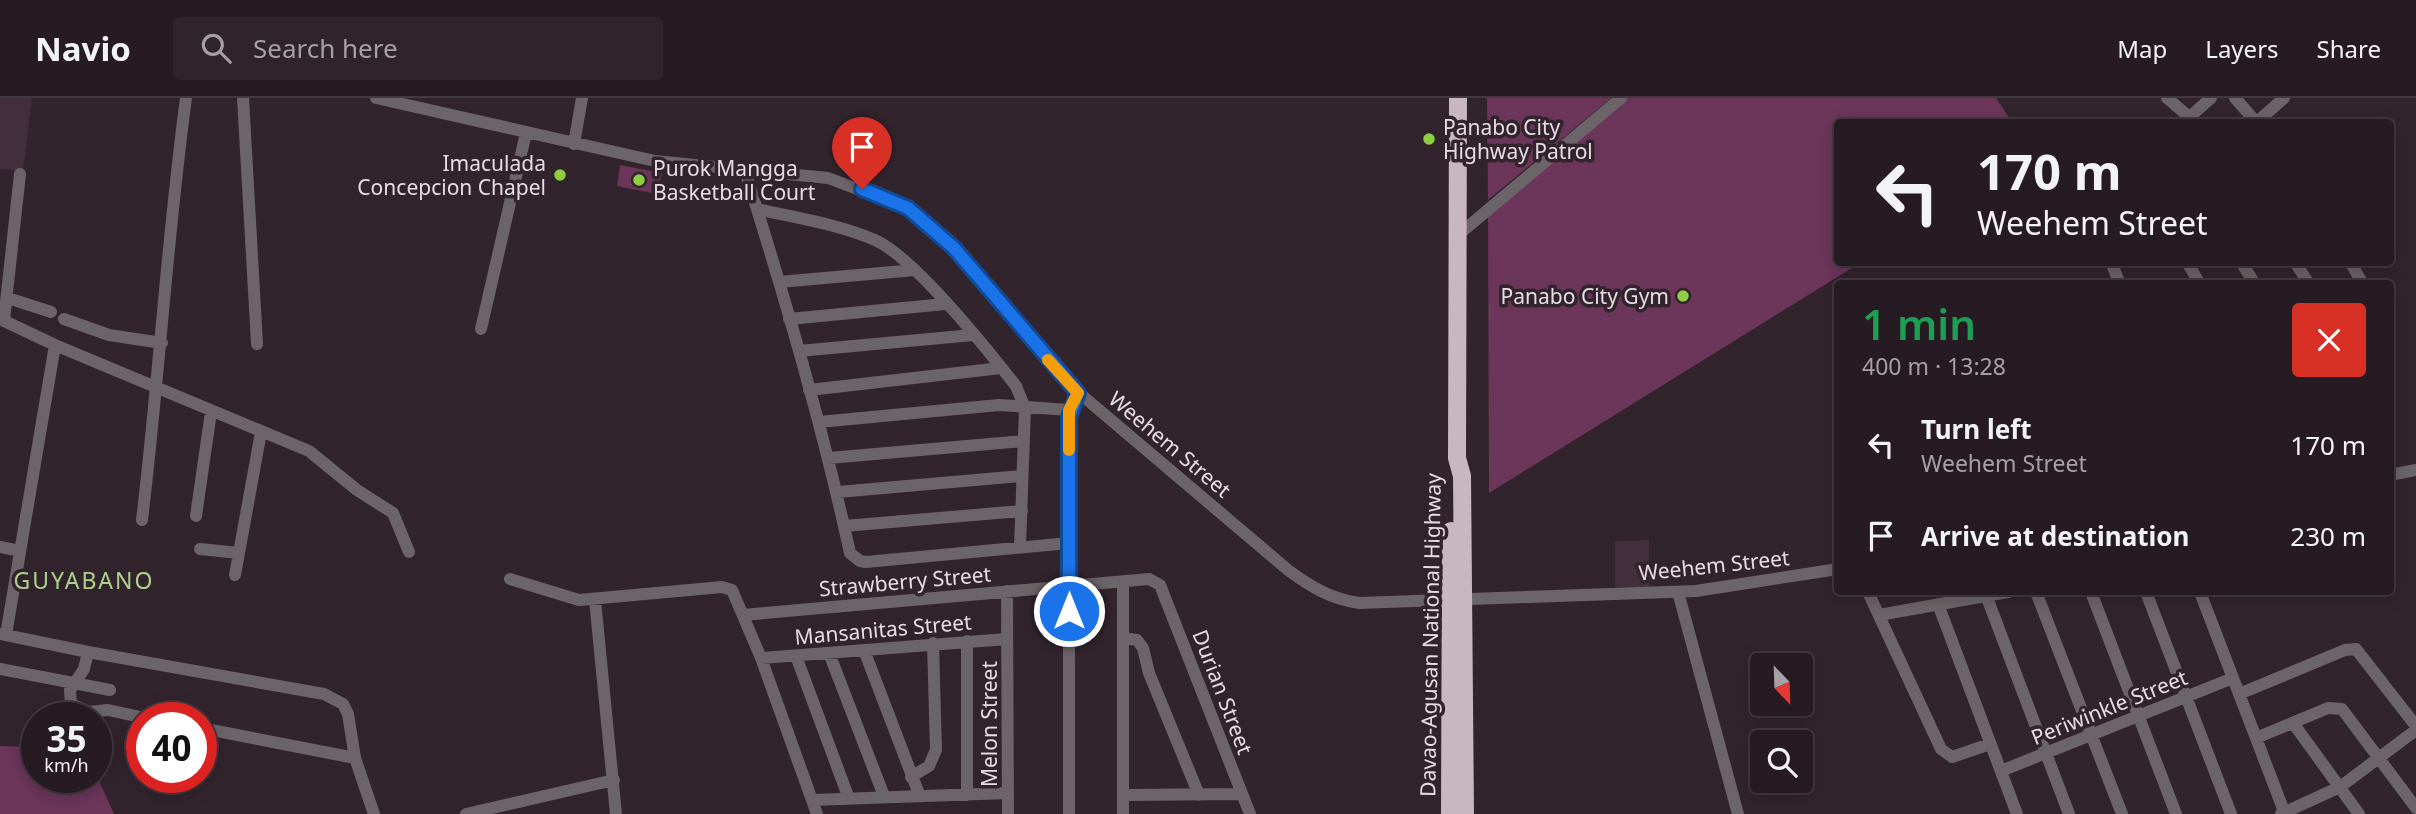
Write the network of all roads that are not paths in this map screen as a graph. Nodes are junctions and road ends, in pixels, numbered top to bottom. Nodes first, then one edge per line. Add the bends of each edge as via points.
1 (187, 98) edge
2 (243, 98) edge
3 (376, 98) edge
4 (582, 98) edge
5 (1458, 98) edge
6 (1621, 98) edge
7 (2167, 98) edge
8 (2211, 98) edge
9 (2235, 98) edge
10 (2284, 98) edge
11 (2187, 119) edge
12 (2191, 119) edge
13 (2253, 119) edge
14 (2260, 119) edge
15 (526, 133) junction
16 (574, 144) junction
17 (745, 171) junction
18 (20, 174) dead end
19 (757, 209) junction
20 (1458, 235) junction
21 (915, 270) junction
22 (779, 282) junction
23 (8, 298) junction
24 (945, 304) junction
25 (51, 312) dead end
26 (64, 319) dead end
27 (789, 319) junction
28 (2, 320) edge
29 (481, 330) dead end
30 (973, 335) junction
31 (162, 343) junction
32 (257, 344) dead end
33 (55, 345) junction
34 (799, 351) junction
35 (1001, 368) junction
36 (158, 389) junction
37 (809, 390) junction
38 (1078, 393) junction
39 (1025, 408) junction
40 (1069, 410) junction
41 (211, 412) junction
42 (819, 422) junction
43 (261, 432) junction
44 (1023, 441) junction
45 (830, 458) junction
46 (2416, 470) edge
47 (2394, 474) edge
48 (1022, 477) junction
49 (838, 492) junction
50 (1021, 511) junction
51 (196, 516) dead end
52 (142, 520) dead end
53 (845, 526) junction
54 (1069, 543) junction
55 (0, 547) edge
56 (1020, 547) junction
57 (200, 549) dead end
58 (20, 551) junction
59 (409, 552) dead end
60 (239, 553) junction
61 (1834, 570) edge
62 (235, 575) dead end
63 (510, 579) dead end
64 (1123, 582) junction
65 (1160, 585) joint
66 (1069, 586) junction
67 (1007, 592) junction
68 (1678, 592) junction
69 (1869, 595) edge
70 (1992, 595) edge
71 (2037, 595) edge
72 (2092, 595) edge
73 (2147, 595) edge
74 (2201, 595) edge
75 (1986, 596) junction
76 (1457, 598) junction
77 (595, 600) junction
78 (1938, 604) junction
79 (743, 615) junction
80 (1879, 615) junction
81 (3, 635) edge
82 (1123, 638) junction
83 (1007, 639) junction
84 (967, 641) junction
85 (933, 643) junction
86 (864, 650) junction
87 (88, 652) junction
88 (830, 653) junction
89 (796, 656) junction
90 (761, 658) junction
91 (0, 669) edge
92 (2233, 678) junction
93 (74, 682) junction
94 (110, 690) dead end
95 (2239, 694) junction
96 (2187, 696) junction
97 (126, 714) edge
98 (2139, 715) junction
99 (2293, 723) junction
100 (2416, 728) edge
101 (217, 731) edge
102 (2092, 734) junction
103 (2256, 738) junction
104 (1990, 744) junction
105 (2046, 753) junction
106 (355, 758) junction
107 (2379, 759) junction
108 (2001, 772) junction
109 (911, 777) junction
110 (614, 780) junction
111 (2340, 787) junction
112 (1008, 793) junction
113 (919, 794) junction
114 (1242, 794) junction
115 (967, 795) junction
116 (1124, 795) junction
117 (1199, 795) junction
118 (848, 796) junction
119 (884, 796) junction
120 (812, 800) junction
121 (2416, 808) edge
122 (374, 814) edge
123 (466, 814) edge
124 (616, 814) edge
125 (817, 814) edge
126 (1008, 814) edge
127 (1069, 814) edge
128 (1123, 814) edge
129 (1250, 814) edge
130 (1450, 814) edge
131 (1465, 814) edge
132 (1738, 814) edge
133 (2017, 814) edge
134 (2069, 814) edge
135 (2123, 814) edge
136 (2176, 814) edge
137 (2231, 814) edge
138 (2283, 814) edge
139 (2360, 814) edge

1 - 31 street
2 - 32 street
3 - 15 street, Weehem Street
4 - 16 street
5 - 20 highway, Davao-Agusan National Highway
6 - 20 street
7 - 11 street
8 - 12 street
9 - 13 street
10 - 14 street
15 - 16 street, Weehem Street
15 - 29 street
16 - 17 street, Weehem Street via 655,161
17 - 19 street
17 - 38 street, Weehem Street via 828,178 908,208 954,248
18 - 23 street
19 - 21 street via 817,221 877,241
19 - 22 street
20 - 76 highway, Davao-Agusan National Highway via 1457,458 1462,477
21 - 22 street
21 - 24 street
22 - 27 street
23 - 25 street
23 - 28 street
24 - 27 street
24 - 30 street
26 - 31 street via 109,335
27 - 34 street
28 - 33 street
30 - 34 street
30 - 35 street
31 - 36 street
33 - 36 street
33 - 58 street
34 - 37 street
35 - 37 street
35 - 39 street via 1016,386
36 - 41 street
36 - 52 street
37 - 42 street
38 - 40 street
38 - 76 street, Weehem Street via 1312,588 1359,603
39 - 40 street
39 - 42 street via 999,405
39 - 44 street
40 - 54 street
41 - 43 street
41 - 51 street
42 - 45 street
43 - 59 street via 309,451 357,490 383,504 397,519
43 - 60 street
44 - 45 street
44 - 48 street
45 - 49 street
46 - 47 street
48 - 49 street
48 - 50 street
49 - 53 street
50 - 53 street
50 - 56 street
53 - 56 street via 850,553 860,561
54 - 56 street
54 - 66 street
55 - 58 street
57 - 60 street
58 - 81 street
60 - 62 street
61 - 68 street, Weehem Street
63 - 77 street via 557,595
64 - 65 street, Strawberry Street via 1149,579
64 - 66 street, Strawberry Street
64 - 82 street
65 - 114 street, Durian Street
66 - 67 street, Strawberry Street
66 - 127 street
67 - 79 street, Strawberry Street
67 - 83 street, Melon Street
68 - 76 street, Weehem Street
68 - 132 street
69 - 80 street
70 - 75 street
71 - 102 street
72 - 98 street
73 - 96 street
74 - 92 street
75 - 78 street
75 - 105 street
76 - 130 highway, Davao-Agusan National Highway
76 - 131 highway, Davao-Agusan National Highway
77 - 79 street via 722,587 732,590
77 - 110 street
78 - 80 street
78 - 104 street
79 - 90 street
80 - 104 street via 1941,749 1952,757
81 - 87 street
82 - 116 street
82 - 117 street via 1137,640 1143,648
83 - 84 street, Mansanitas Street
83 - 112 street, Melon Street
84 - 85 street, Mansanitas Street
84 - 115 street
85 - 86 street, Mansanitas Street
85 - 109 street via 936,750 929,766
86 - 88 street, Mansanitas Street
86 - 109 street
87 - 93 street via 84,669
87 - 106 street via 332,696 348,714
88 - 89 street, Mansanitas Street
88 - 119 street
89 - 90 street, Mansanitas Street
89 - 118 street
90 - 120 street
91 - 93 street
92 - 95 street
92 - 96 street, Periwinkle Street
93 - 94 street
93 - 97 street via 68,698 74,706 89,712
95 - 100 street via 2356,649
95 - 103 street
96 - 98 street, Periwinkle Street
96 - 137 street
98 - 102 street, Periwinkle Street
98 - 136 street
99 - 103 street
99 - 107 street via 2328,708 2342,709
99 - 111 street
100 - 107 street
101 - 106 street
102 - 105 street, Periwinkle Street
102 - 135 street
103 - 138 street
104 - 108 street
105 - 108 street, Periwinkle Street
105 - 134 street
106 - 122 street
107 - 111 street
107 - 121 street
108 - 133 street
109 - 113 street
110 - 123 street
110 - 124 street
111 - 138 street
111 - 139 street
112 - 115 street
112 - 126 street, Melon Street
113 - 115 street
113 - 119 street
114 - 117 street
114 - 129 street, Durian Street
116 - 117 street
116 - 128 street
118 - 119 street
118 - 120 street
120 - 125 street

